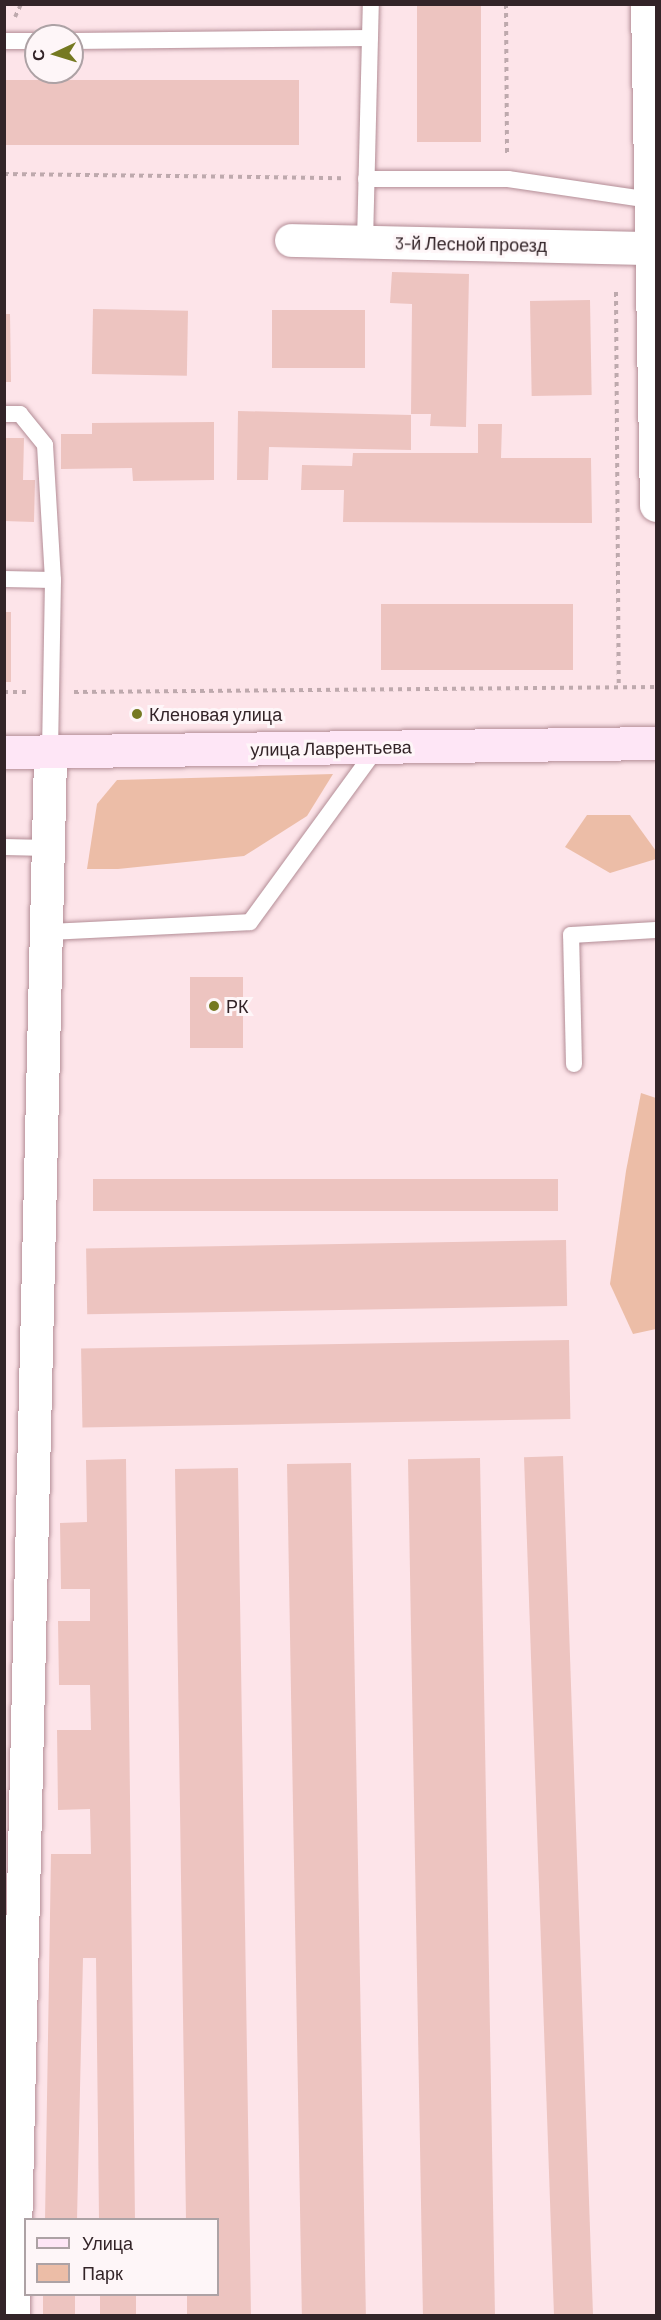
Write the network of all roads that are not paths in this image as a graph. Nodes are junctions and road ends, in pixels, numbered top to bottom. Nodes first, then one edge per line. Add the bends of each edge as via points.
1 (371, 4) edge
2 (647, 4) edge
3 (370, 38) junction
4 (4, 41) edge
5 (24, 41) edge
6 (84, 41) edge
7 (366, 178) junction
8 (650, 200) junction
9 (291, 240) dead end
10 (365, 242) junction
11 (650, 248) junction
12 (4, 414) edge
13 (657, 505) edge
14 (4, 579) edge
15 (53, 580) junction
16 (657, 743) edge
17 (377, 748) junction
18 (4, 752) edge
19 (50, 752) junction
20 (4, 847) edge
21 (48, 848) junction
22 (657, 930) edge
23 (46, 932) junction
24 (574, 1064) dead end
25 (15, 2314) edge

1 - 3 lane
2 - 8 street
3 - 6 lane
3 - 7 lane
4 - 5 lane
7 - 8 lane via 508,179
7 - 10 lane
8 - 11 street
9 - 10 street, 3-й Лесной проезд
10 - 11 street, 3-й Лесной проезд
11 - 13 street
12 - 15 lane via 20,414 45,445
14 - 15 lane
15 - 19 lane
16 - 17 street, улица Лаврентьева
17 - 19 street, улица Лаврентьева
17 - 23 lane via 250,922
18 - 19 street, улица Лаврентьева
19 - 21 street
20 - 21 lane
21 - 23 street
22 - 24 lane via 571,935
23 - 25 street

